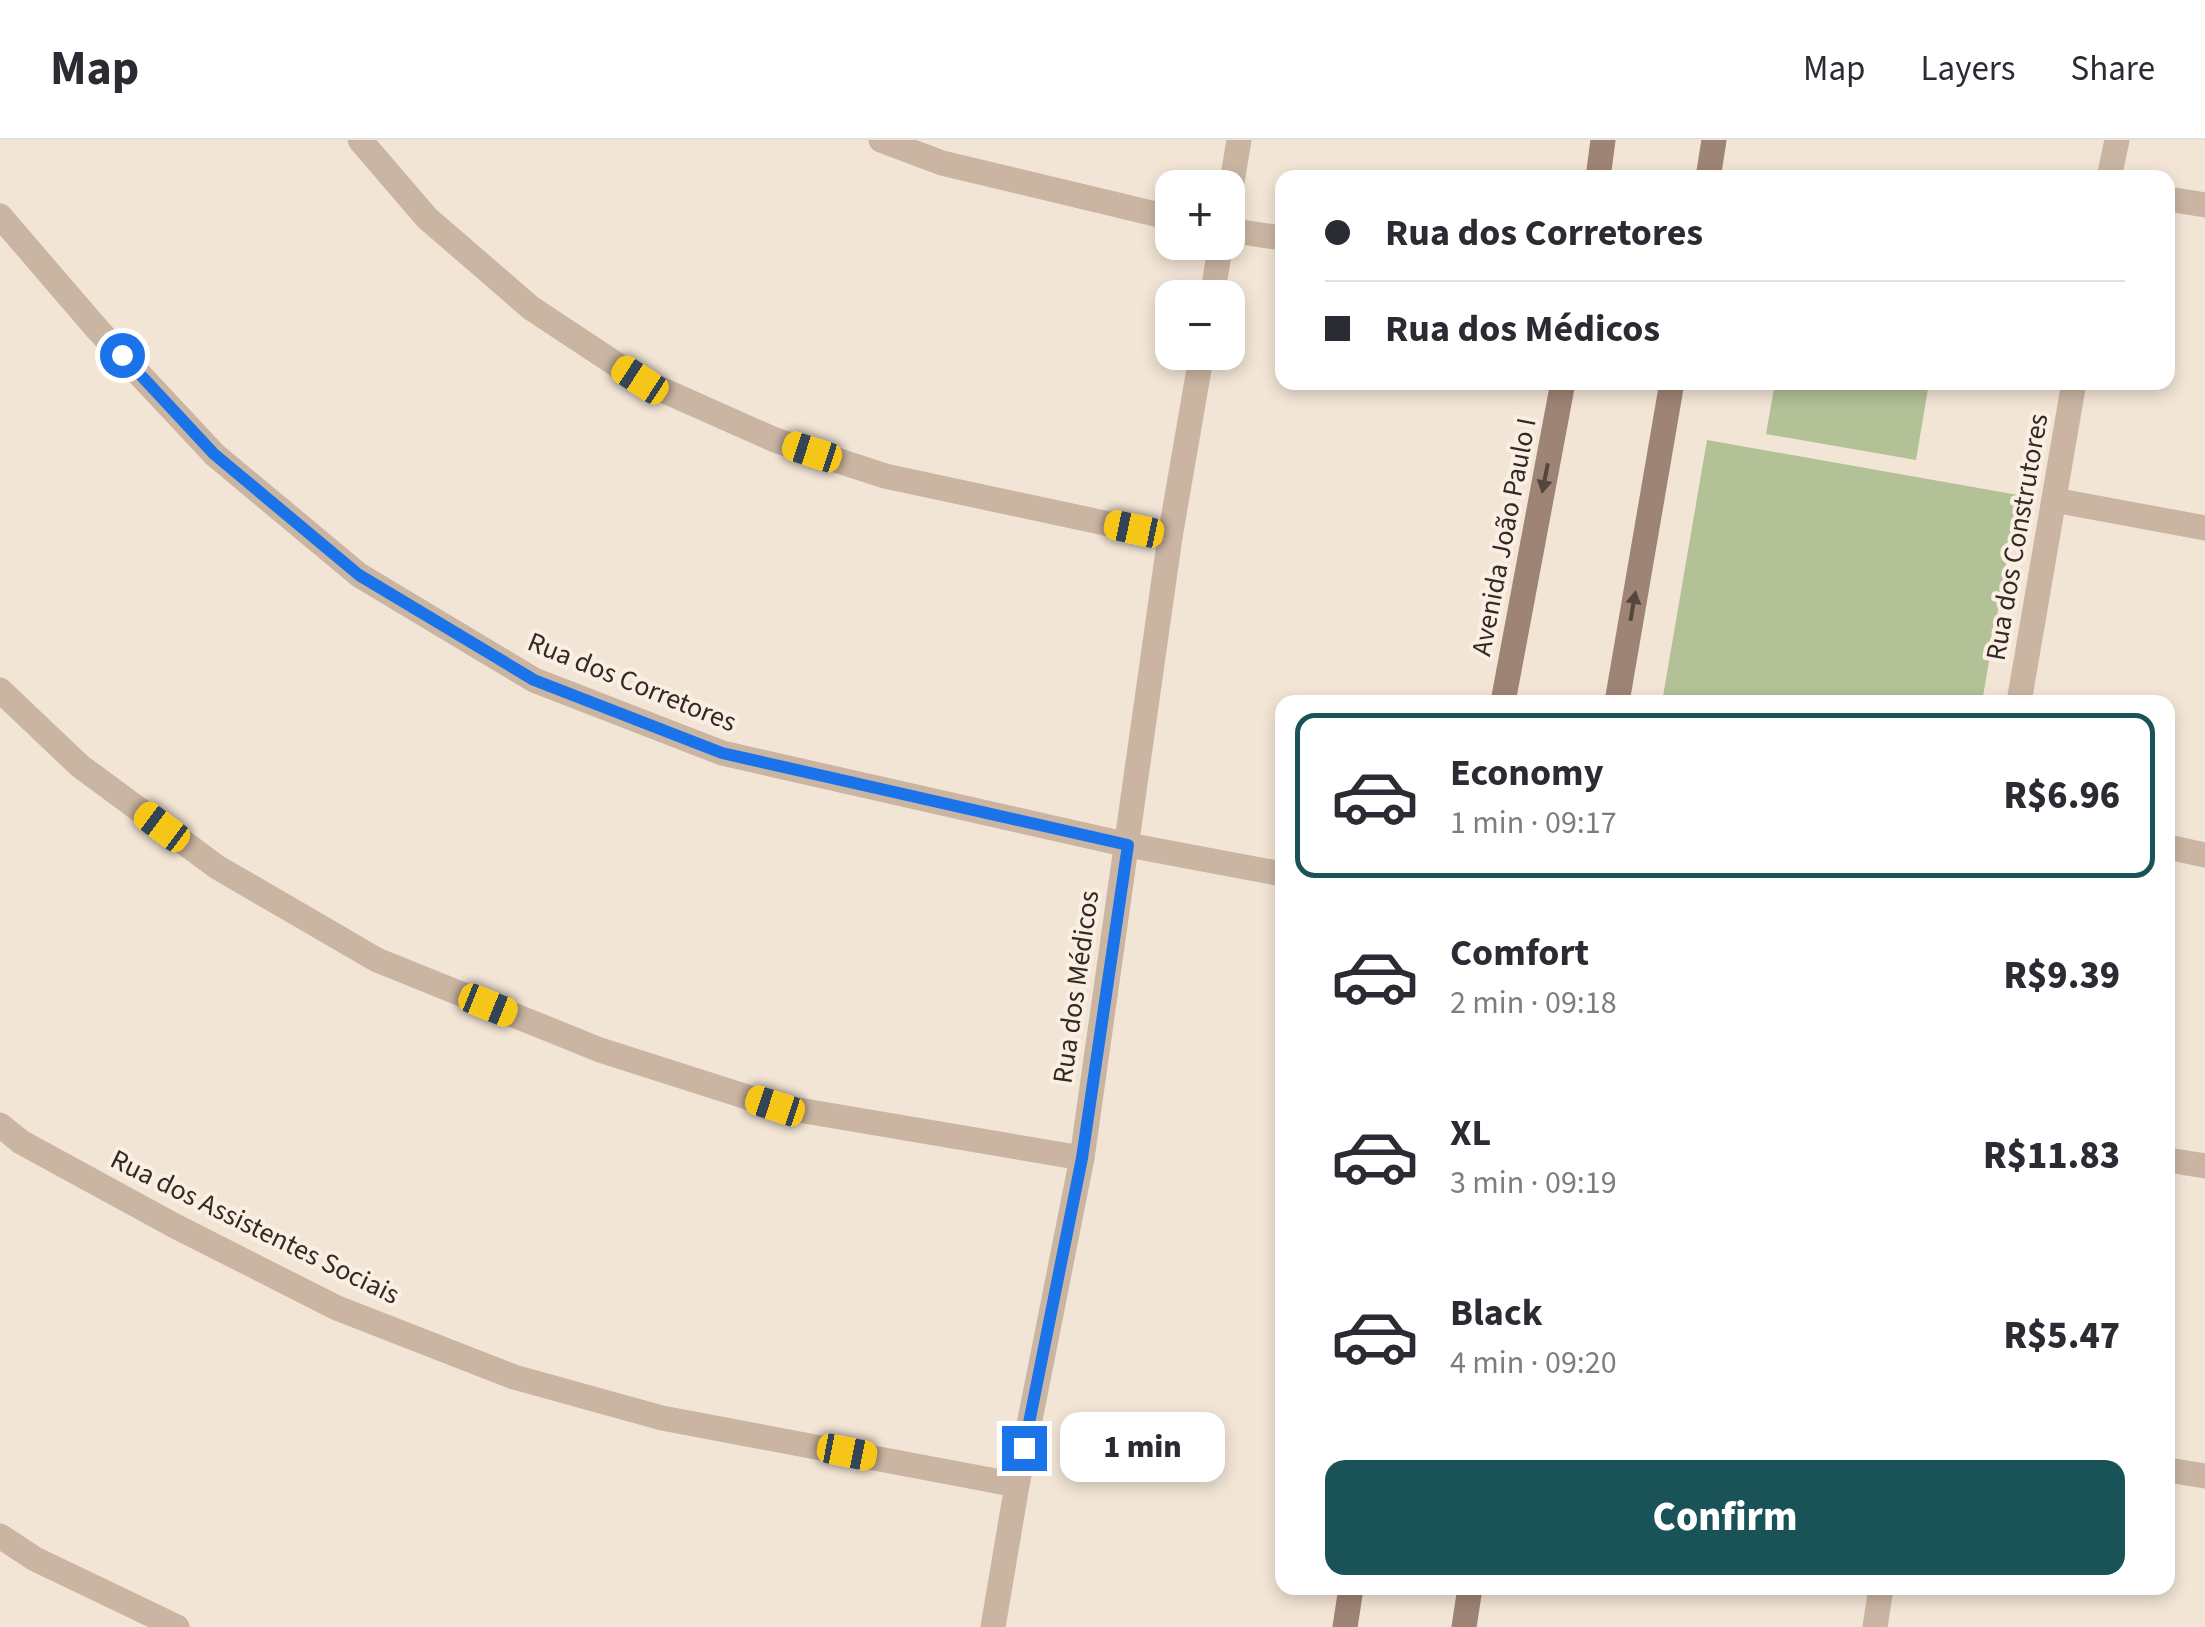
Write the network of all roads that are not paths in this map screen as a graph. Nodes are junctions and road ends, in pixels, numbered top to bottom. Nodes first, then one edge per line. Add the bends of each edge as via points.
1 (360, 140) edge
2 (881, 140) edge
3 (1239, 140) edge
4 (1603, 140) edge
5 (1714, 140) edge
6 (2117, 140) edge
7 (1234, 170) edge
8 (1599, 170) edge
9 (1709, 170) edge
10 (2111, 170) edge
11 (2175, 200) edge
12 (2205, 206) edge
13 (1155, 214) edge
14 (0, 216) edge
15 (1245, 233) edge
16 (1275, 237) edge
17 (1199, 370) edge
18 (1562, 390) edge
19 (1671, 390) edge
20 (2073, 390) edge
21 (2054, 500) junction
22 (2205, 528) edge
23 (1170, 537) junction
24 (0, 690) edge
25 (1504, 695) edge
26 (1618, 695) edge
27 (2020, 695) edge
28 (1128, 845) junction
29 (2175, 849) edge
30 (2205, 855) edge
31 (1275, 873) edge
32 (0, 1126) edge
33 (1082, 1158) junction
34 (2175, 1161) edge
35 (2205, 1166) edge
36 (2175, 1471) edge
37 (2205, 1476) edge
38 (1017, 1485) junction
39 (0, 1536) edge
40 (1351, 1595) edge
41 (1469, 1595) edge
42 (1880, 1595) edge
43 (177, 1627) edge
44 (993, 1627) edge
45 (1345, 1627) edge
46 (1464, 1627) edge
47 (1875, 1627) edge

1 - 23 street via 427,218 531,308 640,380 775,440 886,476
2 - 13 street via 942,163
3 - 7 street
4 - 8 main road
5 - 9 main road
6 - 10 street
11 - 12 street
14 - 28 street, Rua dos Corretores via 214,454 359,575 534,680 722,753
15 - 16 street
17 - 23 street, Rua dos Médicos
18 -> 25 main road, Avenida João Paulo I
26 -> 19 main road
20 - 21 street, Rua dos Construtores
21 - 22 street
21 - 27 street, Rua dos Construtores
23 - 28 street, Rua dos Médicos
24 - 33 street via 80,766 216,867 377,960 600,1050 775,1106
28 - 31 street, Rua dos Corretores
28 - 33 street, Rua dos Médicos
29 - 30 street
32 - 38 street, Rua dos Assistentes Sociais via 337,1308 514,1377 662,1418
33 - 38 street, Rua dos Médicos
34 - 35 street
36 - 37 street
38 - 44 street, Rua dos Médicos
39 - 43 street
40 - 45 main road
41 - 46 main road
42 - 47 street

